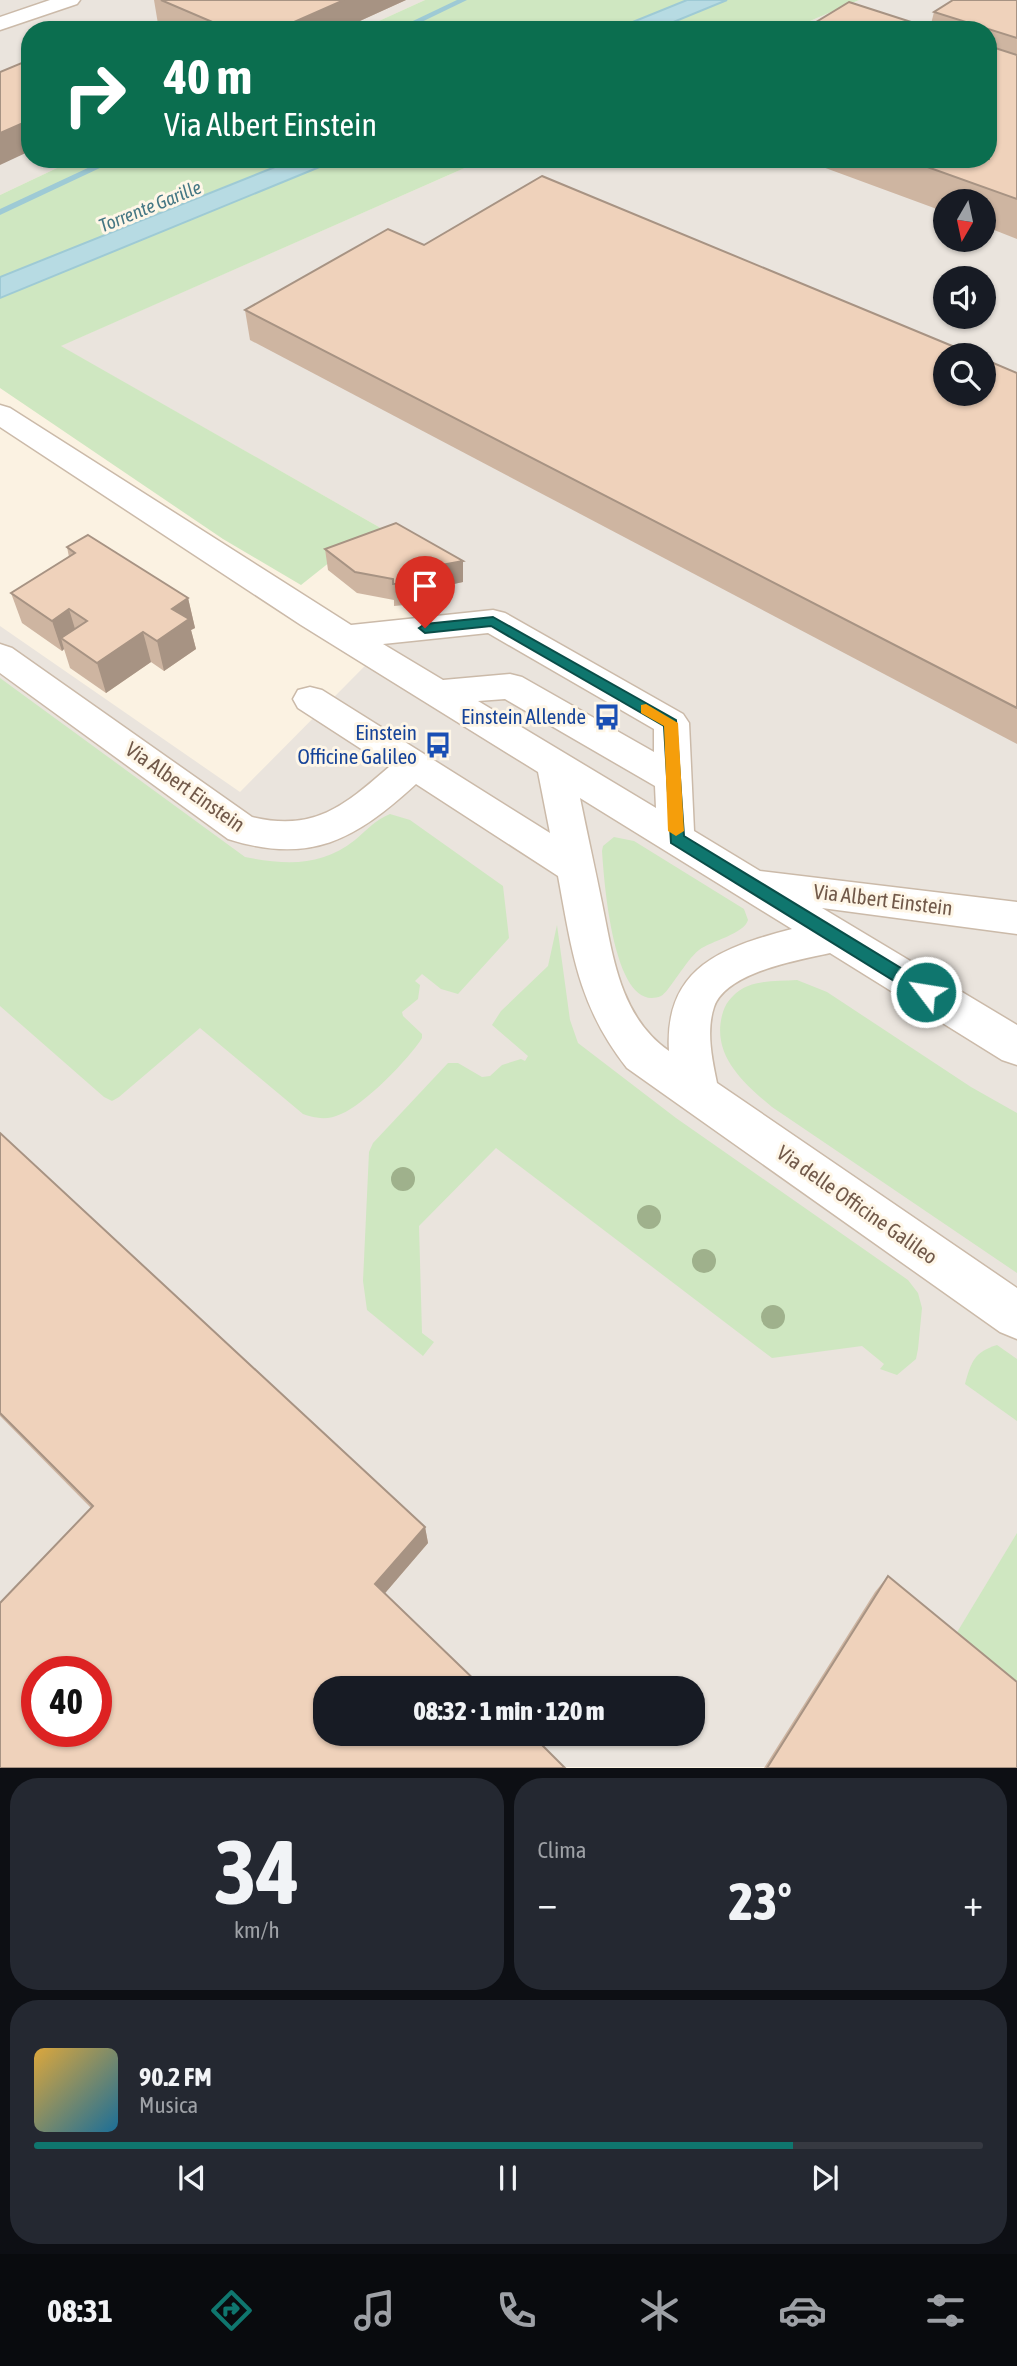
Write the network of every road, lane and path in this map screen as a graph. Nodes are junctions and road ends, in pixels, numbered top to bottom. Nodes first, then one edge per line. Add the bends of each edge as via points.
1 (70, 0) edge
2 (0, 24) edge
3 (0, 414) edge
4 (346, 637) junction
5 (0, 656) edge
6 (437, 693) junction
7 (310, 699) dead end
8 (414, 765) junction
9 (555, 765) junction
10 (674, 780) junction
11 (676, 839) junction
12 (576, 868) junction
13 (748, 883) junction
14 (1017, 918) edge
15 (835, 936) junction
16 (1017, 1047) edge
17 (698, 1095) junction
18 (1017, 1316) edge

1 - 2 street
3 - 4 street, Via Albert Einstein
4 - 6 street, Via Albert Einstein
4 - 10 street via 493,621 671,723
5 - 8 street, Via Albert Einstein via 241,829 270,838 324,832 355,818
6 - 9 street, Via Albert Einstein
6 - 10 street via 510,686
7 - 8 street
8 - 12 street
9 - 11 street, Via Albert Einstein
9 - 12 street, Via delle Officine Galileo
10 - 11 street
11 - 13 street, Via Albert Einstein
12 - 17 street, Via delle Officine Galileo via 606,1003 642,1055
13 - 14 street, Via Albert Einstein
13 - 15 street, Via Albert Einstein
15 - 16 street, Via Albert Einstein
15 - 17 street via 739,963 697,997 690,1055
17 - 18 street, Via delle Officine Galileo

